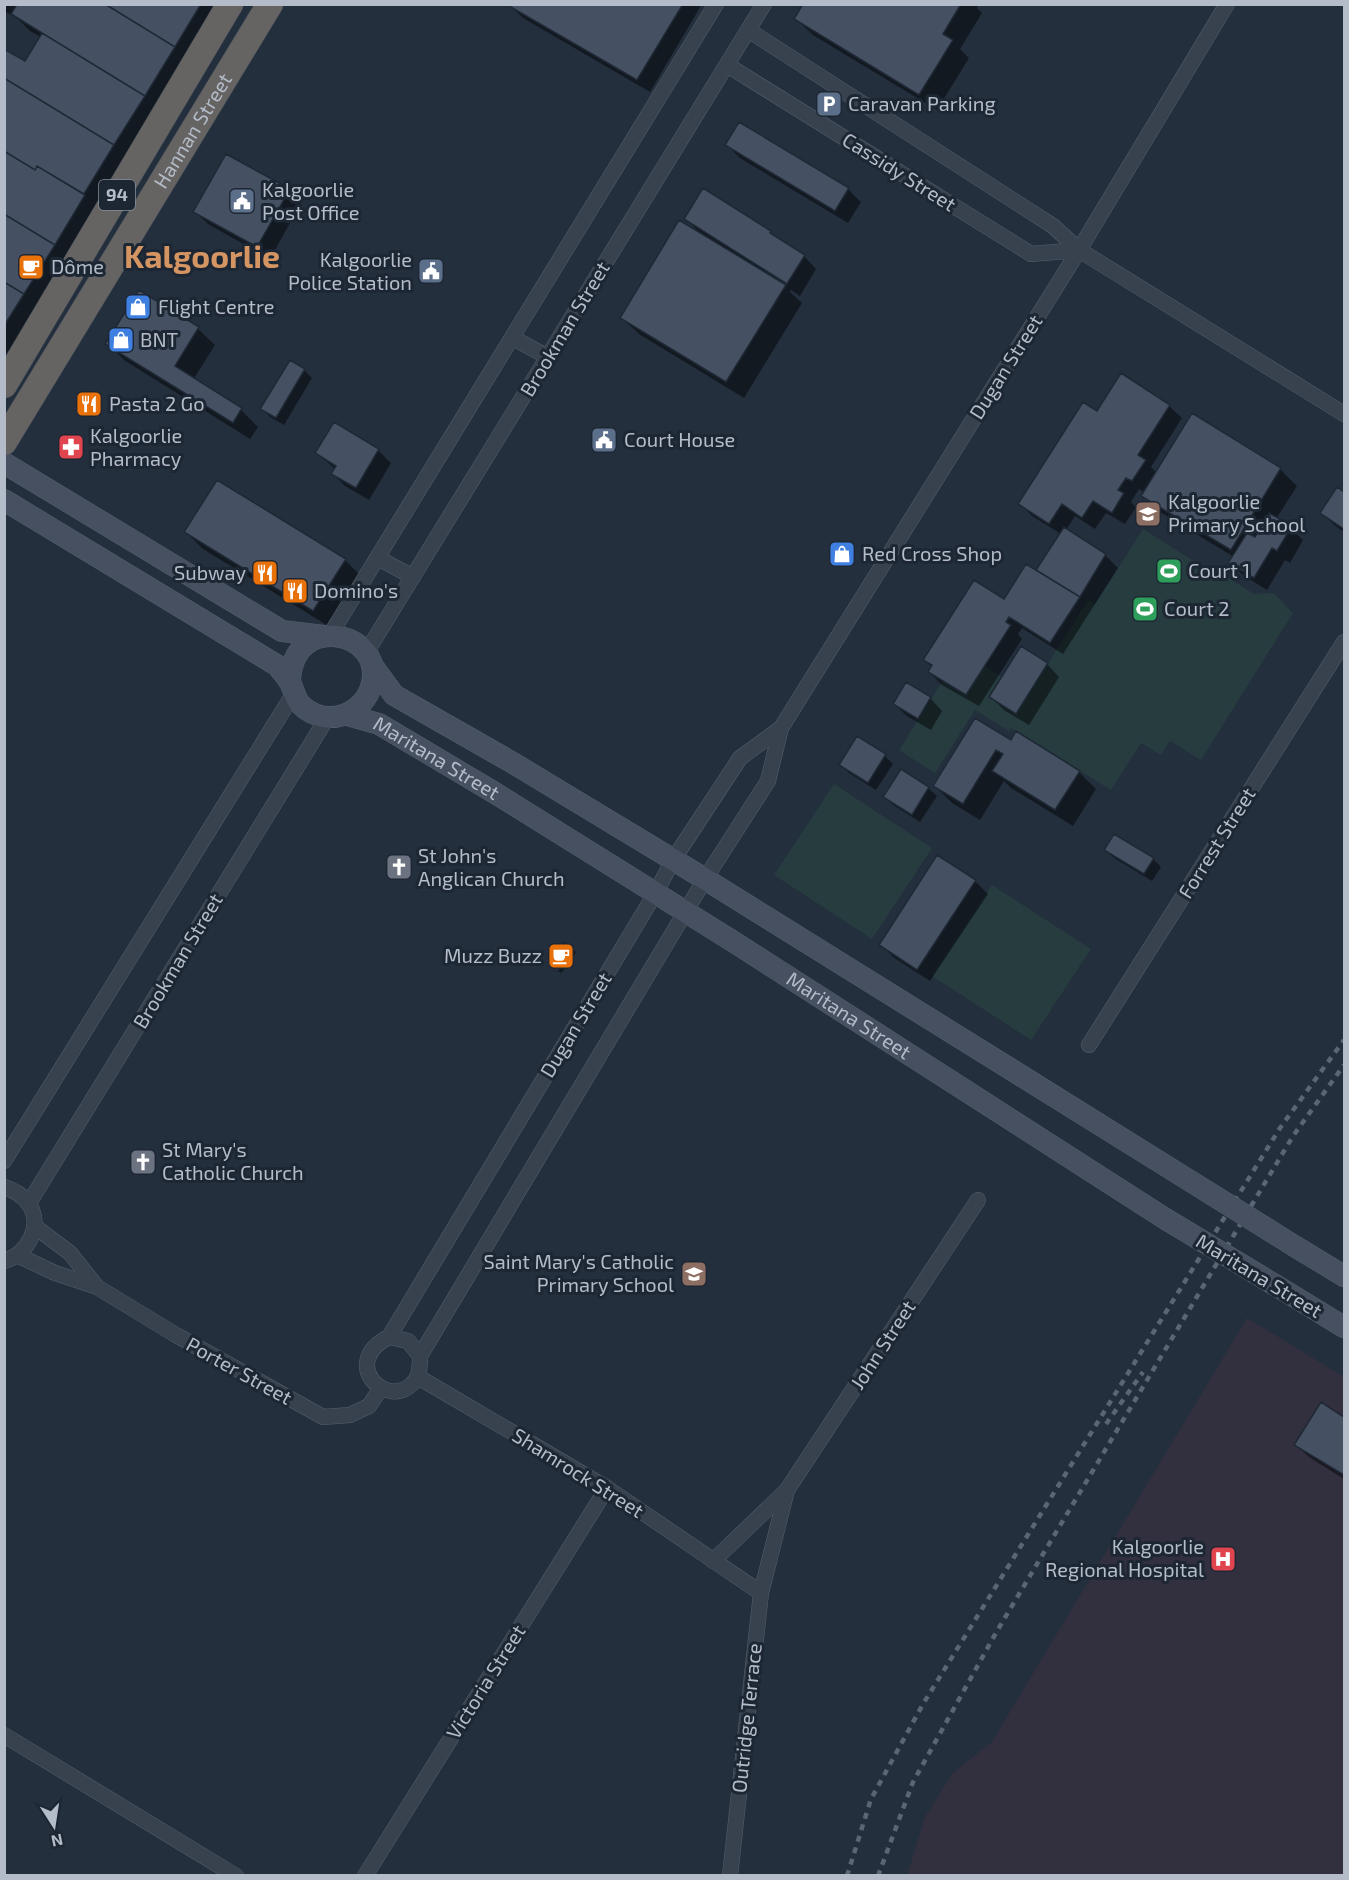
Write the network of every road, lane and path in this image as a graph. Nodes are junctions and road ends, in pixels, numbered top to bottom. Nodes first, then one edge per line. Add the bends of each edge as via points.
1 (230, 4) edge
2 (270, 4) edge
3 (716, 4) edge
4 (764, 4) edge
5 (1227, 4) edge
6 (748, 30) junction
7 (727, 65) junction
8 (1079, 250) junction
9 (513, 338) junction
10 (548, 357) junction
11 (4, 385) edge
12 (1344, 414) edge
13 (4, 442) edge
14 (4, 463) edge
15 (4, 500) edge
16 (378, 558) junction
17 (413, 577) junction
18 (327, 636) junction
19 (1344, 642) edge
20 (369, 659) junction
21 (292, 688) junction
22 (337, 716) junction
23 (781, 728) junction
24 (673, 860) junction
25 (705, 879) junction
26 (656, 892) junction
27 (685, 911) junction
28 (1089, 1045) dead end
29 (4, 1161) edge
30 (4, 1187) edge
31 (978, 1200) dead end
32 (29, 1203) junction
33 (34, 1226) junction
34 (11, 1258) edge
35 (1344, 1276) edge
36 (97, 1287) junction
37 (1344, 1327) edge
38 (389, 1337) junction
39 (420, 1356) junction
40 (418, 1377) junction
41 (381, 1388) junction
42 (607, 1488) junction
43 (788, 1490) junction
44 (713, 1561) junction
45 (761, 1593) junction
46 (4, 1736) edge
47 (236, 1875) edge
48 (365, 1875) edge
49 (730, 1875) edge

1 - 11 highway, Hannan Street / 94
2 - 13 highway, Hannan Street / 94
3 - 9 street, Brookman Street
4 - 6 street, Brookman Street
5 - 8 street, Dugan Street
6 - 7 street, Brookman Street
6 - 8 street, Cassidy Street via 1053,226
7 - 8 street, Cassidy Street via 1031,254
7 - 10 street, Brookman Street
8 - 12 street, Cassidy Street
8 - 23 street, Dugan Street
9 - 10 street
9 - 16 street, Brookman Street
10 - 17 street, Brookman Street
14 - 18 main road via 282,631
15 - 21 main road via 278,666
16 - 17 street
16 - 18 street, Brookman Street
17 - 20 street, Brookman Street
18 - 20 main road via 340,636 357,644
18 - 21 main road via 306,644 296,655 291,668
19 - 28 street, Forrest Street
20 - 22 main road via 373,680 369,694 361,706
20 - 24 main road, Maritana Street via 394,695
21 - 22 main road via 302,706 314,714
21 - 29 street
22 - 26 main road, Maritana Street via 379,724
22 - 32 street, Brookman Street
23 - 24 street, Dugan Street via 740,758
23 - 25 street, Dugan Street via 768,781
24 - 25 main road, Maritana Street
24 - 26 street, Dugan Street
25 - 27 street, Dugan Street
25 - 35 main road, Maritana Street, bridge
26 - 27 main road, Maritana Street
26 - 38 street, Dugan Street
27 - 37 main road, Maritana Street, bridge via 1164,1218
27 - 39 street, Dugan Street
30 - 32 street via 16,1191
31 - 43 street, John Street
32 - 33 street
33 - 34 street via 31,1240
33 - 36 street, Porter Street via 70,1253
34 - 36 street, Porter Street
36 - 41 street, Porter Street via 323,1417 350,1415 369,1406
38 - 39 street via 408,1341
38 - 41 street via 377,1343 369,1354 367,1367 371,1379
39 - 40 street
40 - 41 street via 395,1392
40 - 42 street, Shamrock Street
42 - 44 street, Shamrock Street
42 - 48 street, Victoria Street
43 - 44 street, John Street
43 - 45 street, John Street
44 - 45 street, Shamrock Street
45 - 49 street, Outridge Terrace
46 - 47 street

